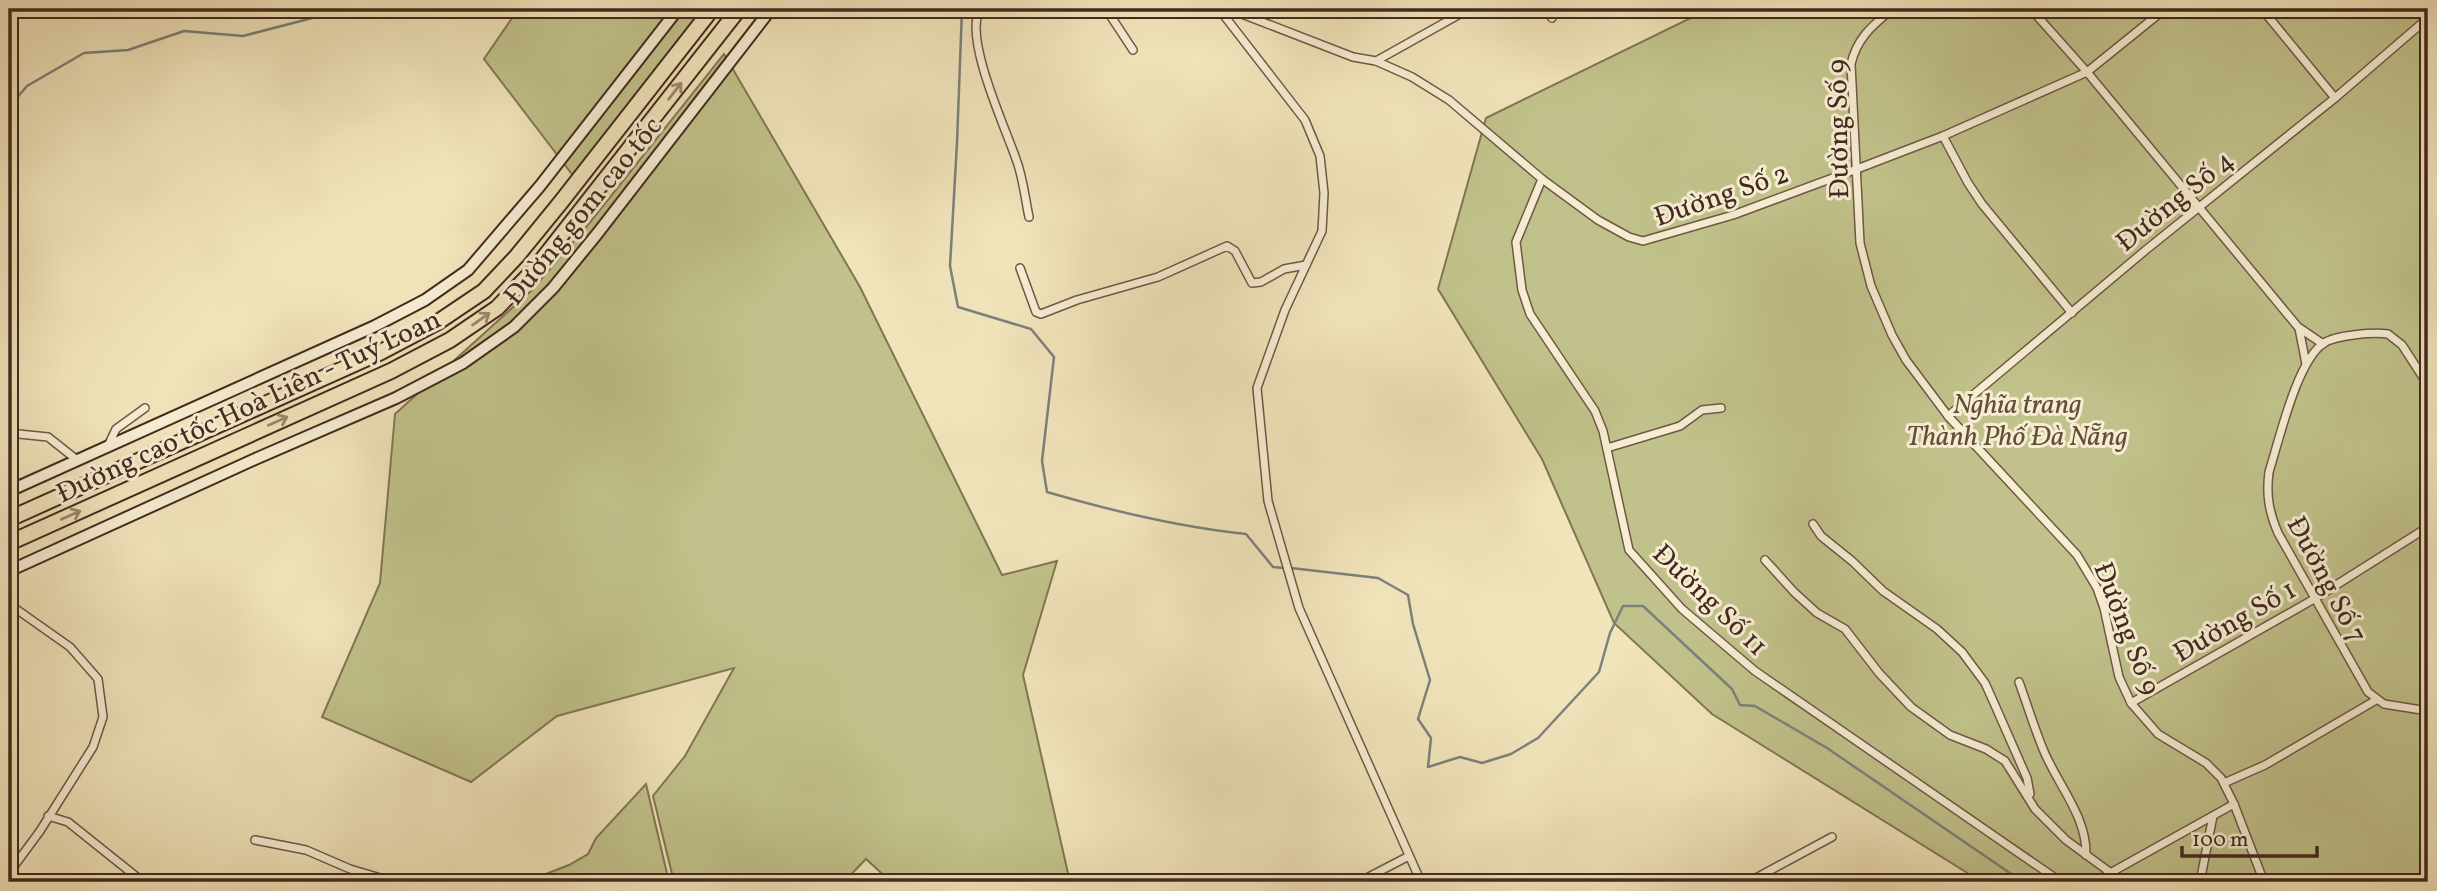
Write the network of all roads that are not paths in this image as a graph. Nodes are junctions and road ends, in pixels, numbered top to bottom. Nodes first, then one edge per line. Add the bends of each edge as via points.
1 (678, 9) edge
2 (712, 9) edge
3 (739, 9) edge
4 (771, 9) edge
5 (988, 9) edge
6 (1106, 9) edge
7 (1219, 9) edge
8 (1228, 9) edge
9 (1469, 9) edge
10 (1545, 9) edge
11 (1892, 9) edge
12 (2031, 9) edge
13 (2165, 9) edge
14 (2262, 9) edge
15 (1552, 18) dead end
16 (2428, 18) edge
17 (1133, 50) dead end
18 (1376, 61) junction
19 (2087, 72) junction
20 (2335, 98) junction
21 (1943, 135) junction
22 (1857, 169) junction
23 (1542, 180) junction
24 (2199, 207) junction
25 (1029, 217) dead end
26 (1306, 265) junction
27 (1020, 268) dead end
28 (2072, 313) junction
29 (2298, 327) junction
30 (2323, 344) junction
31 (2306, 364) junction
32 (2428, 385) edge
33 (145, 408) dead end
34 (1721, 408) dead end
35 (1948, 416) junction
36 (9, 433) edge
37 (108, 446) junction
38 (1606, 447) junction
39 (77, 460) junction
40 (9, 491) edge
41 (9, 519) edge
42 (1813, 524) dead end
43 (2428, 527) edge
44 (9, 543) edge
45 (1765, 560) dead end
46 (9, 571) edge
47 (2314, 599) junction
48 (9, 604) edge
49 (2019, 682) dead end
50 (2376, 700) junction
51 (2131, 703) junction
52 (2428, 711) edge
53 (2224, 783) junction
54 (2031, 801) junction
55 (2234, 804) junction
56 (48, 816) junction
57 (2213, 816) junction
58 (1832, 837) dead end
59 (255, 841) dead end
60 (2086, 855) junction
61 (1409, 856) junction
62 (9, 873) edge
63 (2111, 873) junction
64 (143, 882) edge
65 (394, 882) edge
66 (1359, 882) edge
67 (1421, 882) edge
68 (1754, 882) edge
69 (2061, 882) edge
70 (2094, 882) edge
71 (2200, 882) edge
72 (2263, 882) edge

1 - 37 main road, Đường gom cao tốc via 468,270 425,300 375,326
2 - 41 highway, Đường cao tốc Hoà Liên - Tuý Loan via 561,202 484,291 381,352
44 -> 3 highway, Đường cao tốc Hoà Liên - Tuý Loan via 391,371 497,308 560,238
4 - 46 main road, Đường gom cao tốc via 597,234 514,327 463,363 396,398
5 - 25 street via 978,14 975,28 992,99 1019,168
6 - 17 street
7 - 26 street via 1305,120 1320,156 1322,232
8 - 18 street, Đường Số 2 via 1353,57
9 - 18 street
10 - 15 street
11 - 22 street, Đường Số 9 via 1864,33 1854,50
12 - 19 street
13 - 19 street, Đường Số 2
14 - 20 street
16 - 20 street, Đường Số 4
18 - 23 street, Đường Số 2 via 1449,100
19 - 21 street, Đường Số 2
19 - 24 street
20 - 24 street, Đường Số 4
21 - 22 street, Đường Số 2
21 - 28 street via 1982,204
22 - 23 street, Đường Số 2 via 1733,215 1643,242 1598,220
22 - 35 street, Đường Số 9 via 1860,243 1871,286 1906,360
23 - 38 street, Đường Số 11 via 1516,242 1522,290 1530,314 1595,411
24 - 28 street, Đường Số 4
24 - 29 street
26 - 27 street via 1252,283 1235,251 1227,246 1158,277 1041,314 1036,312
26 - 61 street via 1257,388 1268,501 1304,620
28 - 35 street, Đường Số 4
29 - 30 street
29 - 31 street
30 - 31 street, Đường Số 7
30 - 32 street via 2388,334 2402,345
31 - 47 street, Đường Số 7 via 2269,472 2267,500 2278,533
33 - 37 street via 116,429
34 - 38 street via 1702,410 1680,426
35 - 51 street, Đường Số 9 via 2088,572 2104,608 2119,677
36 - 39 street via 48,437
37 - 39 main road, Đường gom cao tốc
38 - 69 street, Đường Số 11 via 1629,551 1682,609 1768,681
39 - 40 main road, Đường gom cao tốc
42 - 54 street via 1882,591 1962,652 1985,683 2027,778
43 - 47 street, Đường Số 1
45 - 54 street via 1817,613 1845,629 1911,707 1950,735 2005,761
47 - 50 street, Đường Số 7 via 2361,683
47 - 51 street, Đường Số 1
48 - 56 street via 70,647 98,680 103,717 93,747
49 - 60 street via 2043,751 2080,819 2087,839
50 - 52 street
50 - 53 street via 2266,765
51 - 53 street, Đường Số 9 via 2158,734 2206,763
53 - 55 street, Đường Số 9
54 - 60 street
55 - 57 street
55 - 72 street, Đường Số 9
56 - 62 street
56 - 64 street via 68,822
57 - 63 street
57 - 71 street
58 - 68 street
59 - 65 street via 306,850
60 - 63 street
61 - 66 street
61 - 67 street
63 - 70 street

